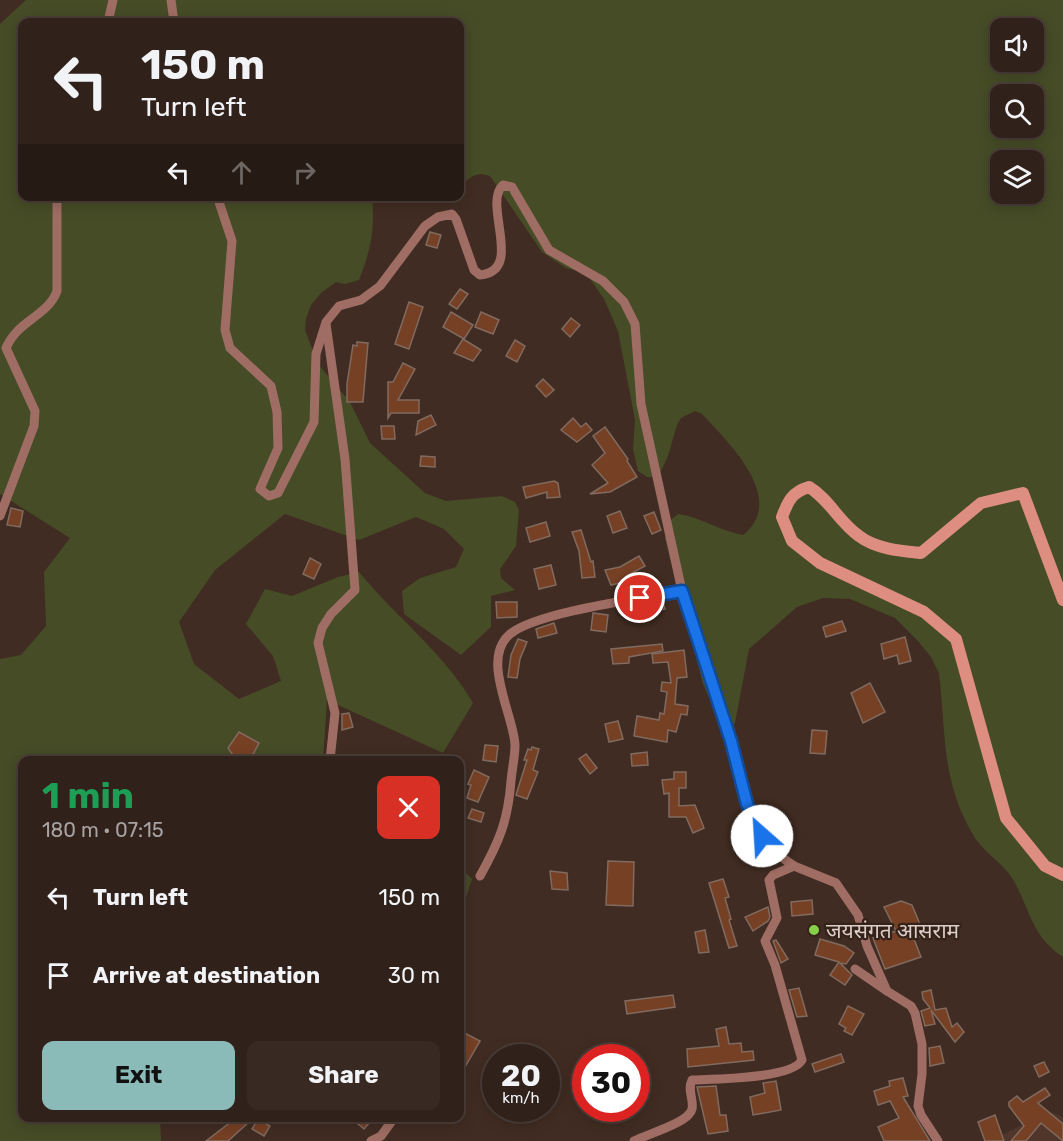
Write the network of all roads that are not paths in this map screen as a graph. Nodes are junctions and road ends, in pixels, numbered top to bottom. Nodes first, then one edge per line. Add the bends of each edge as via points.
1 (113, 0) edge
2 (171, 0) edge
3 (109, 18) edge
4 (173, 18) edge
5 (57, 201) edge
6 (219, 201) edge
7 (326, 322) junction
8 (0, 516) edge
9 (682, 591) junction
10 (1063, 600) edge
11 (330, 756) edge
12 (794, 866) junction
13 (1063, 875) edge
14 (480, 876) dead end
15 (855, 969) dead end
16 (887, 991) junction
17 (391, 1122) edge
18 (371, 1141) edge
19 (634, 1141) edge
20 (938, 1141) edge

1 - 3 street
2 - 4 street
5 - 8 street via 54,302 13,333 6,348 35,411 34,426
6 - 7 street via 232,241 225,330 230,348 271,386 277,412 278,448 261,489 269,496 278,493 314,422 316,354
7 - 9 street via 339,306 361,300 380,286 425,226 446,215 452,214 456,219 474,270 480,275 489,274 495,269 502,244 497,191 503,186 512,188 549,250 603,281 624,302 635,324 641,404
7 - 11 street via 347,480 355,590 331,614 318,643 335,713
9 - 12 street via 754,824 770,849
9 - 14 street via 577,610 523,626 508,635 501,650 498,675 515,743 511,796 507,821
10 - 13 main road via 1023,493 981,503 921,553 892,550 859,537 809,487 796,491 782,517 792,541 820,563 924,612 956,639 1006,818 1045,866
12 - 16 street via 836,883 848,899
12 - 19 street via 769,880 777,918 765,941 802,1060 785,1072 692,1080 692,1108 687,1118
15 - 16 street
16 - 20 street via 915,1012 922,1044 918,1106
17 - 18 street via 381,1136

